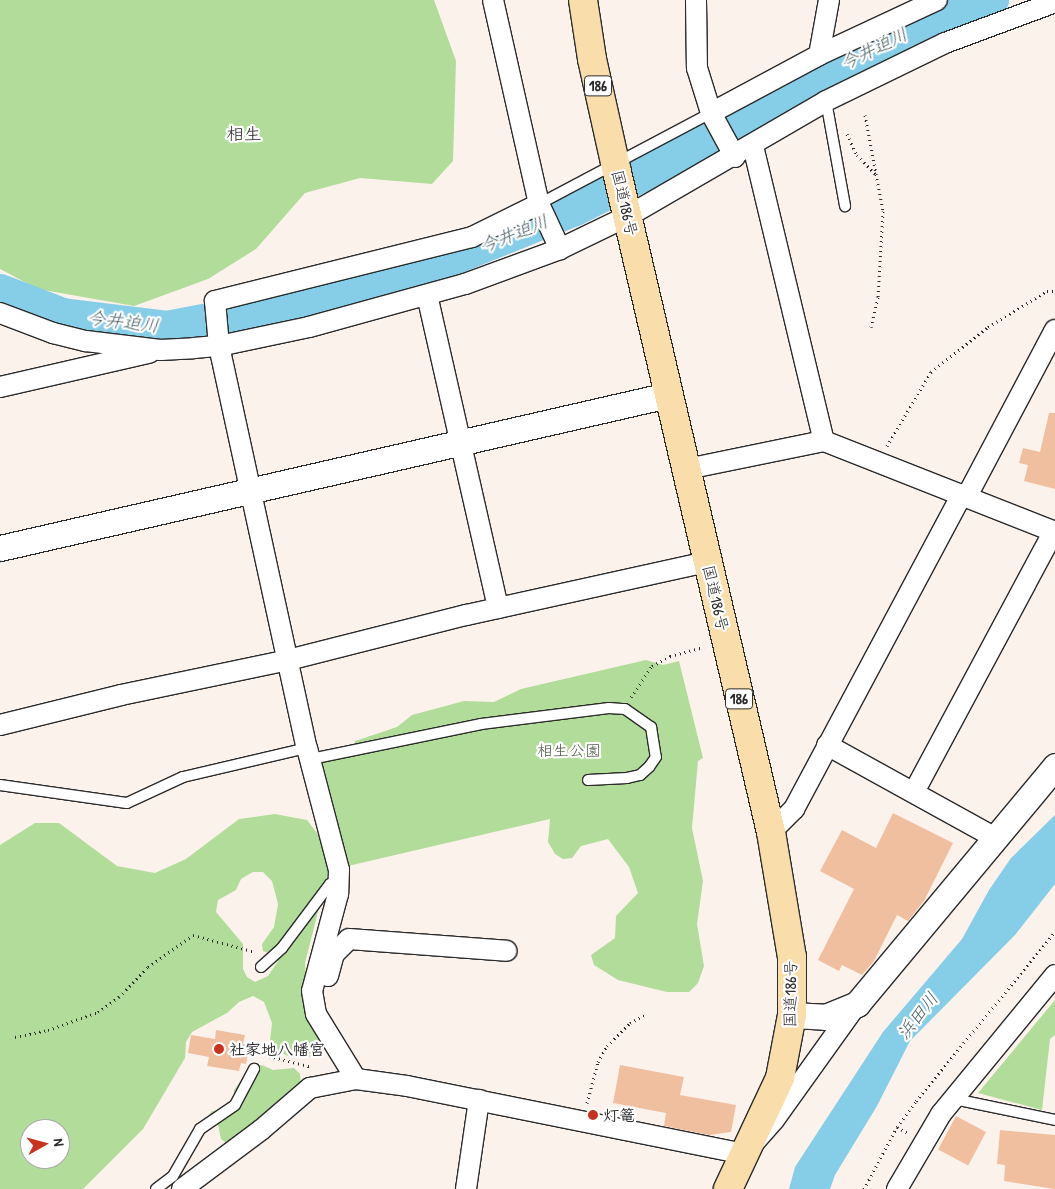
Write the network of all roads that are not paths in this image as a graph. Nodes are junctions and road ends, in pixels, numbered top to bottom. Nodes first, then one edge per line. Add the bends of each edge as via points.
1 (493, 0) edge
2 (583, 0) edge
3 (696, 0) edge
4 (829, 0) edge
5 (937, 0) edge
6 (1055, 2) edge
7 (1018, 7) edge
8 (819, 55) junction
9 (826, 100) junction
10 (713, 116) junction
11 (753, 146) junction
12 (733, 153) junction
13 (616, 169) junction
14 (541, 206) junction
15 (846, 206) dead end
16 (627, 210) junction
17 (558, 244) junction
18 (427, 295) junction
19 (0, 313) edge
20 (1055, 330) edge
21 (218, 340) junction
22 (160, 350) junction
23 (0, 387) edge
24 (668, 395) junction
25 (824, 441) junction
26 (460, 444) junction
27 (687, 469) junction
28 (252, 491) junction
29 (964, 495) junction
30 (1055, 532) edge
31 (0, 548) edge
32 (708, 562) junction
33 (498, 608) junction
34 (288, 660) junction
35 (0, 725) edge
36 (827, 746) junction
37 (309, 754) junction
38 (1055, 766) edge
39 (588, 780) dead end
40 (0, 785) edge
41 (914, 792) junction
42 (771, 832) junction
43 (997, 838) junction
44 (339, 880) junction
45 (508, 951) dead end
46 (261, 966) road end
47 (1055, 975) edge
48 (857, 1004) junction
49 (792, 1015) junction
50 (326, 1034) junction
51 (254, 1069) dead end
52 (356, 1079) junction
53 (954, 1099) junction
54 (480, 1100) junction
55 (1055, 1120) edge
56 (744, 1154) junction
57 (156, 1189) edge
58 (182, 1189) edge
59 (466, 1189) edge
60 (728, 1189) edge
61 (898, 1189) edge

1 - 14 street
2 - 13 highway, 国道186号 / 186
3 - 10 street via 697,68
4 - 8 street
5 - 8 street
6 - 7 street
7 - 9 street
8 - 10 street
9 - 11 street
9 - 15 lane
10 - 12 street
10 - 13 lane
11 - 12 street
11 - 25 street
12 - 16 street
13 - 14 lane
13 - 16 highway, 国道186号 / 186
14 - 17 street
14 - 21 street via 472,237 218,299 214,305
16 - 17 street
16 - 24 highway, 国道186号 / 186
17 - 18 street
18 - 21 street
18 - 26 street
19 - 22 street via 53,333
20 - 29 street
21 - 22 street
21 - 28 street
22 - 23 street
24 - 26 street
24 - 27 highway, 国道186号 / 186
25 - 27 street
25 - 29 street
26 - 28 street
26 - 33 street
27 - 32 highway, 国道186号 / 186
28 - 31 street
28 - 34 street
29 - 30 street
29 - 36 street
30 - 41 street
32 - 33 street
32 - 42 highway, 国道186号 / 186
33 - 34 street
34 - 35 street via 121,695
34 - 37 street
36 - 41 street
36 - 42 street via 794,809
37 - 39 lane via 481,724 625,709 651,727 656,757 640,775 604,782
37 - 40 lane via 184,777 127,803
37 - 44 street
38 - 43 street
41 - 43 street
42 - 49 highway, 国道186号 / 186 via 791,948
43 - 48 street
44 - 46 lane via 330,884 282,948
44 - 50 street via 312,991 316,1014
45 - 50 street via 349,939 334,954 331,964 324,1010
47 - 53 street
48 - 49 street via 825,1017
48 - 56 street via 774,1120
49 - 56 highway, 国道186号 / 186 via 780,1078
50 - 52 street
51 - 57 lane via 235,1105 200,1128 173,1176
52 - 54 street
52 - 58 street via 310,1088 261,1130
53 - 55 lane
53 - 61 street via 908,1166
54 - 56 street
54 - 59 street
56 - 60 highway, 国道186号 / 186

